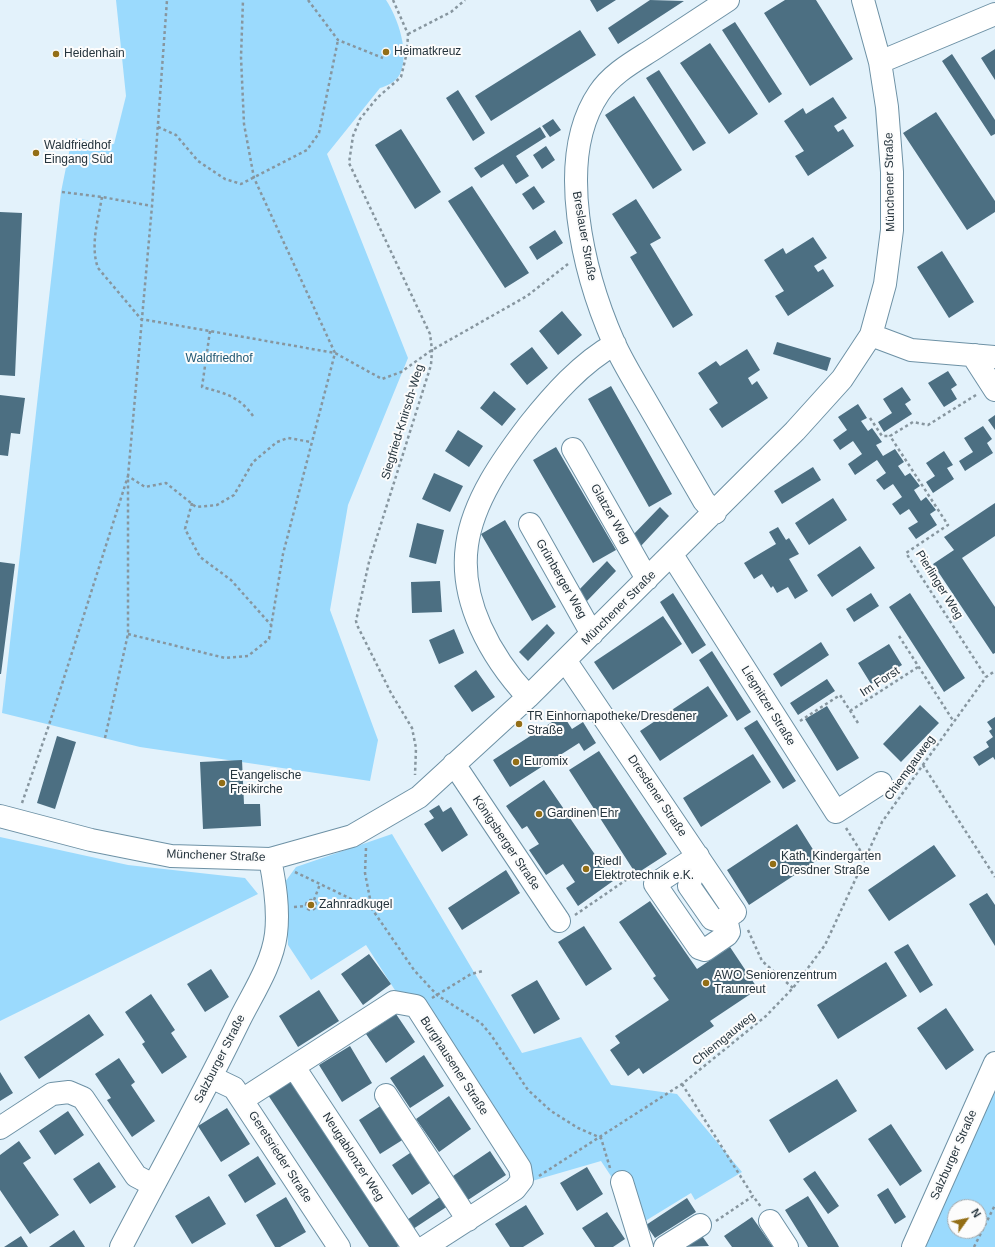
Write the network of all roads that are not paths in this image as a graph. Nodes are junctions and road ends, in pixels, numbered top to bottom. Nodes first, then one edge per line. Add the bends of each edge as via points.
1 (728, 0) edge
2 (863, 0) edge
3 (995, 14) edge
4 (880, 62) junction
5 (871, 335) junction
6 (614, 344) junction
7 (985, 356) edge
8 (993, 387) edge
9 (573, 449) dead end
10 (714, 513) junction
11 (530, 524) dead end
12 (672, 555) junction
13 (647, 579) junction
14 (592, 634) junction
15 (565, 661) junction
16 (528, 697) junction
17 (454, 764) junction
18 (881, 783) dead end
19 (8, 818) edge
20 (698, 856) junction
21 (270, 859) junction
22 (559, 921) road end
23 (995, 1063) edge
24 (294, 1067) junction
25 (211, 1077) junction
26 (386, 1095) dead end
27 (242, 1100) junction
28 (0, 1128) edge
29 (622, 1182) road end
30 (153, 1185) junction
31 (468, 1220) junction
32 (770, 1220) road end
33 (700, 1225) road end
34 (121, 1247) edge
35 (339, 1247) edge
36 (412, 1247) edge
37 (425, 1247) edge
38 (642, 1247) edge
39 (665, 1247) edge
40 (788, 1247) edge
41 (913, 1247) edge

1 - 6 street, Breslauer Straße via 617,73 599,92 584,120 577,146 575,180 579,222 594,291
2 - 4 street, Münchener Straße
3 - 4 street
4 - 5 street, Münchener Straße via 887,107 892,172 892,230 885,284
5 - 7 street via 911,350
5 - 10 street, Münchener Straße via 842,379 796,431
6 - 10 street, Breslauer Straße via 704,501
6 - 16 street via 574,376 541,410 519,439 483,497 467,544 466,575 474,611 491,647
7 - 8 street via 975,359
9 - 13 street, Glatzer Weg
10 - 12 street, Münchener Straße
11 - 14 street, Grünberger Weg
12 - 13 street, Münchener Straße
12 - 18 street, Liegnitzer Straße via 836,812
13 - 14 street, Münchener Straße
14 - 15 street, Münchener Straße
15 - 16 street, Münchener Straße
15 - 20 street, Dresdener Straße
16 - 17 street, Münchener Straße
17 - 21 street, Münchener Straße via 419,797 362,831
17 - 22 street, Königsberger Straße
19 - 21 street, Münchener Straße via 92,840 171,856
20 - 20 street, Dresdener Straße via 731,915 728,935 705,950 699,948 655,884
21 - 25 street, Salzburger Straße via 277,913 276,935 270,959
23 - 41 street, Salzburger Straße
24 - 27 street, Burghausener Straße
24 - 31 street, Burghausener Straße via 394,1002 416,1006 520,1168 522,1180 516,1189
24 - 36 street, Neugablonzer Weg
25 - 27 street, Geretsrieder Straße via 234,1088
25 - 30 street, Salzburger Straße
26 - 31 street
27 - 35 street, Geretsrieder Straße
28 - 30 street via 52,1094 69,1092 83,1098 136,1176
29 - 38 street
30 - 34 street, Salzburger Straße
31 - 37 street
32 - 40 street
33 - 39 street

